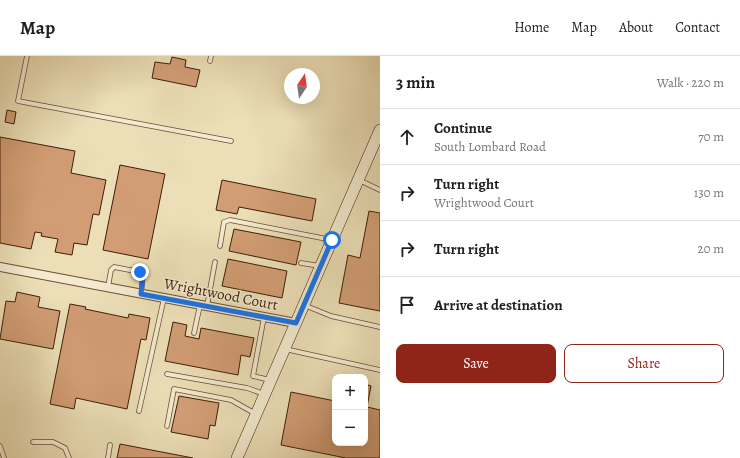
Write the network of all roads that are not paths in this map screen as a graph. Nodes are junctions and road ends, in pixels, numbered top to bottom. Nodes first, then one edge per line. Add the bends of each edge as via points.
1 (27, 56) edge
2 (211, 56) edge
3 (210, 61) dead end
4 (380, 130) edge
5 (231, 141) dead end
6 (358, 180) junction
7 (380, 190) edge
8 (332, 240) junction
9 (220, 246) dead end
10 (215, 262) dead end
11 (301, 263) dead end
12 (0, 267) edge
13 (320, 267) junction
14 (108, 287) junction
15 (141, 294) junction
16 (164, 298) junction
17 (203, 305) junction
18 (304, 305) junction
19 (264, 317) junction
20 (296, 323) junction
21 (380, 327) edge
22 (194, 333) dead end
23 (285, 349) junction
24 (380, 370) edge
25 (167, 374) dead end
26 (271, 380) junction
27 (265, 394) junction
28 (139, 411) dead end
29 (256, 415) junction
30 (167, 426) dead end
31 (33, 442) dead end
32 (110, 445) dead end
33 (0, 446) edge
34 (4, 458) edge
35 (69, 458) edge
36 (108, 458) edge
37 (237, 458) edge

1 - 5 lane via 18,101
2 - 3 lane
4 - 6 street
6 - 7 lane
6 - 8 street
8 - 9 lane via 230,220 224,222
8 - 13 street
10 - 17 lane
11 - 13 lane
12 - 14 street, Wrightwood Court
13 - 18 street
14 - 15 street, Wrightwood Court
14 - 15 lane via 111,270 114,268 140,272 143,275
15 - 16 street, Wrightwood Court
16 - 17 street, Wrightwood Court
16 - 28 lane
17 - 19 street, Wrightwood Court
17 - 22 lane
18 - 20 street
18 - 21 lane via 330,316
19 - 20 street, Wrightwood Court
19 - 26 lane via 253,376
20 - 23 street
23 - 24 lane
23 - 26 street
25 - 27 lane via 247,388
26 - 27 street
27 - 29 street
29 - 30 lane via 231,400 174,389
29 - 37 street
31 - 35 lane via 53,442 65,448
32 - 36 lane
33 - 34 lane

